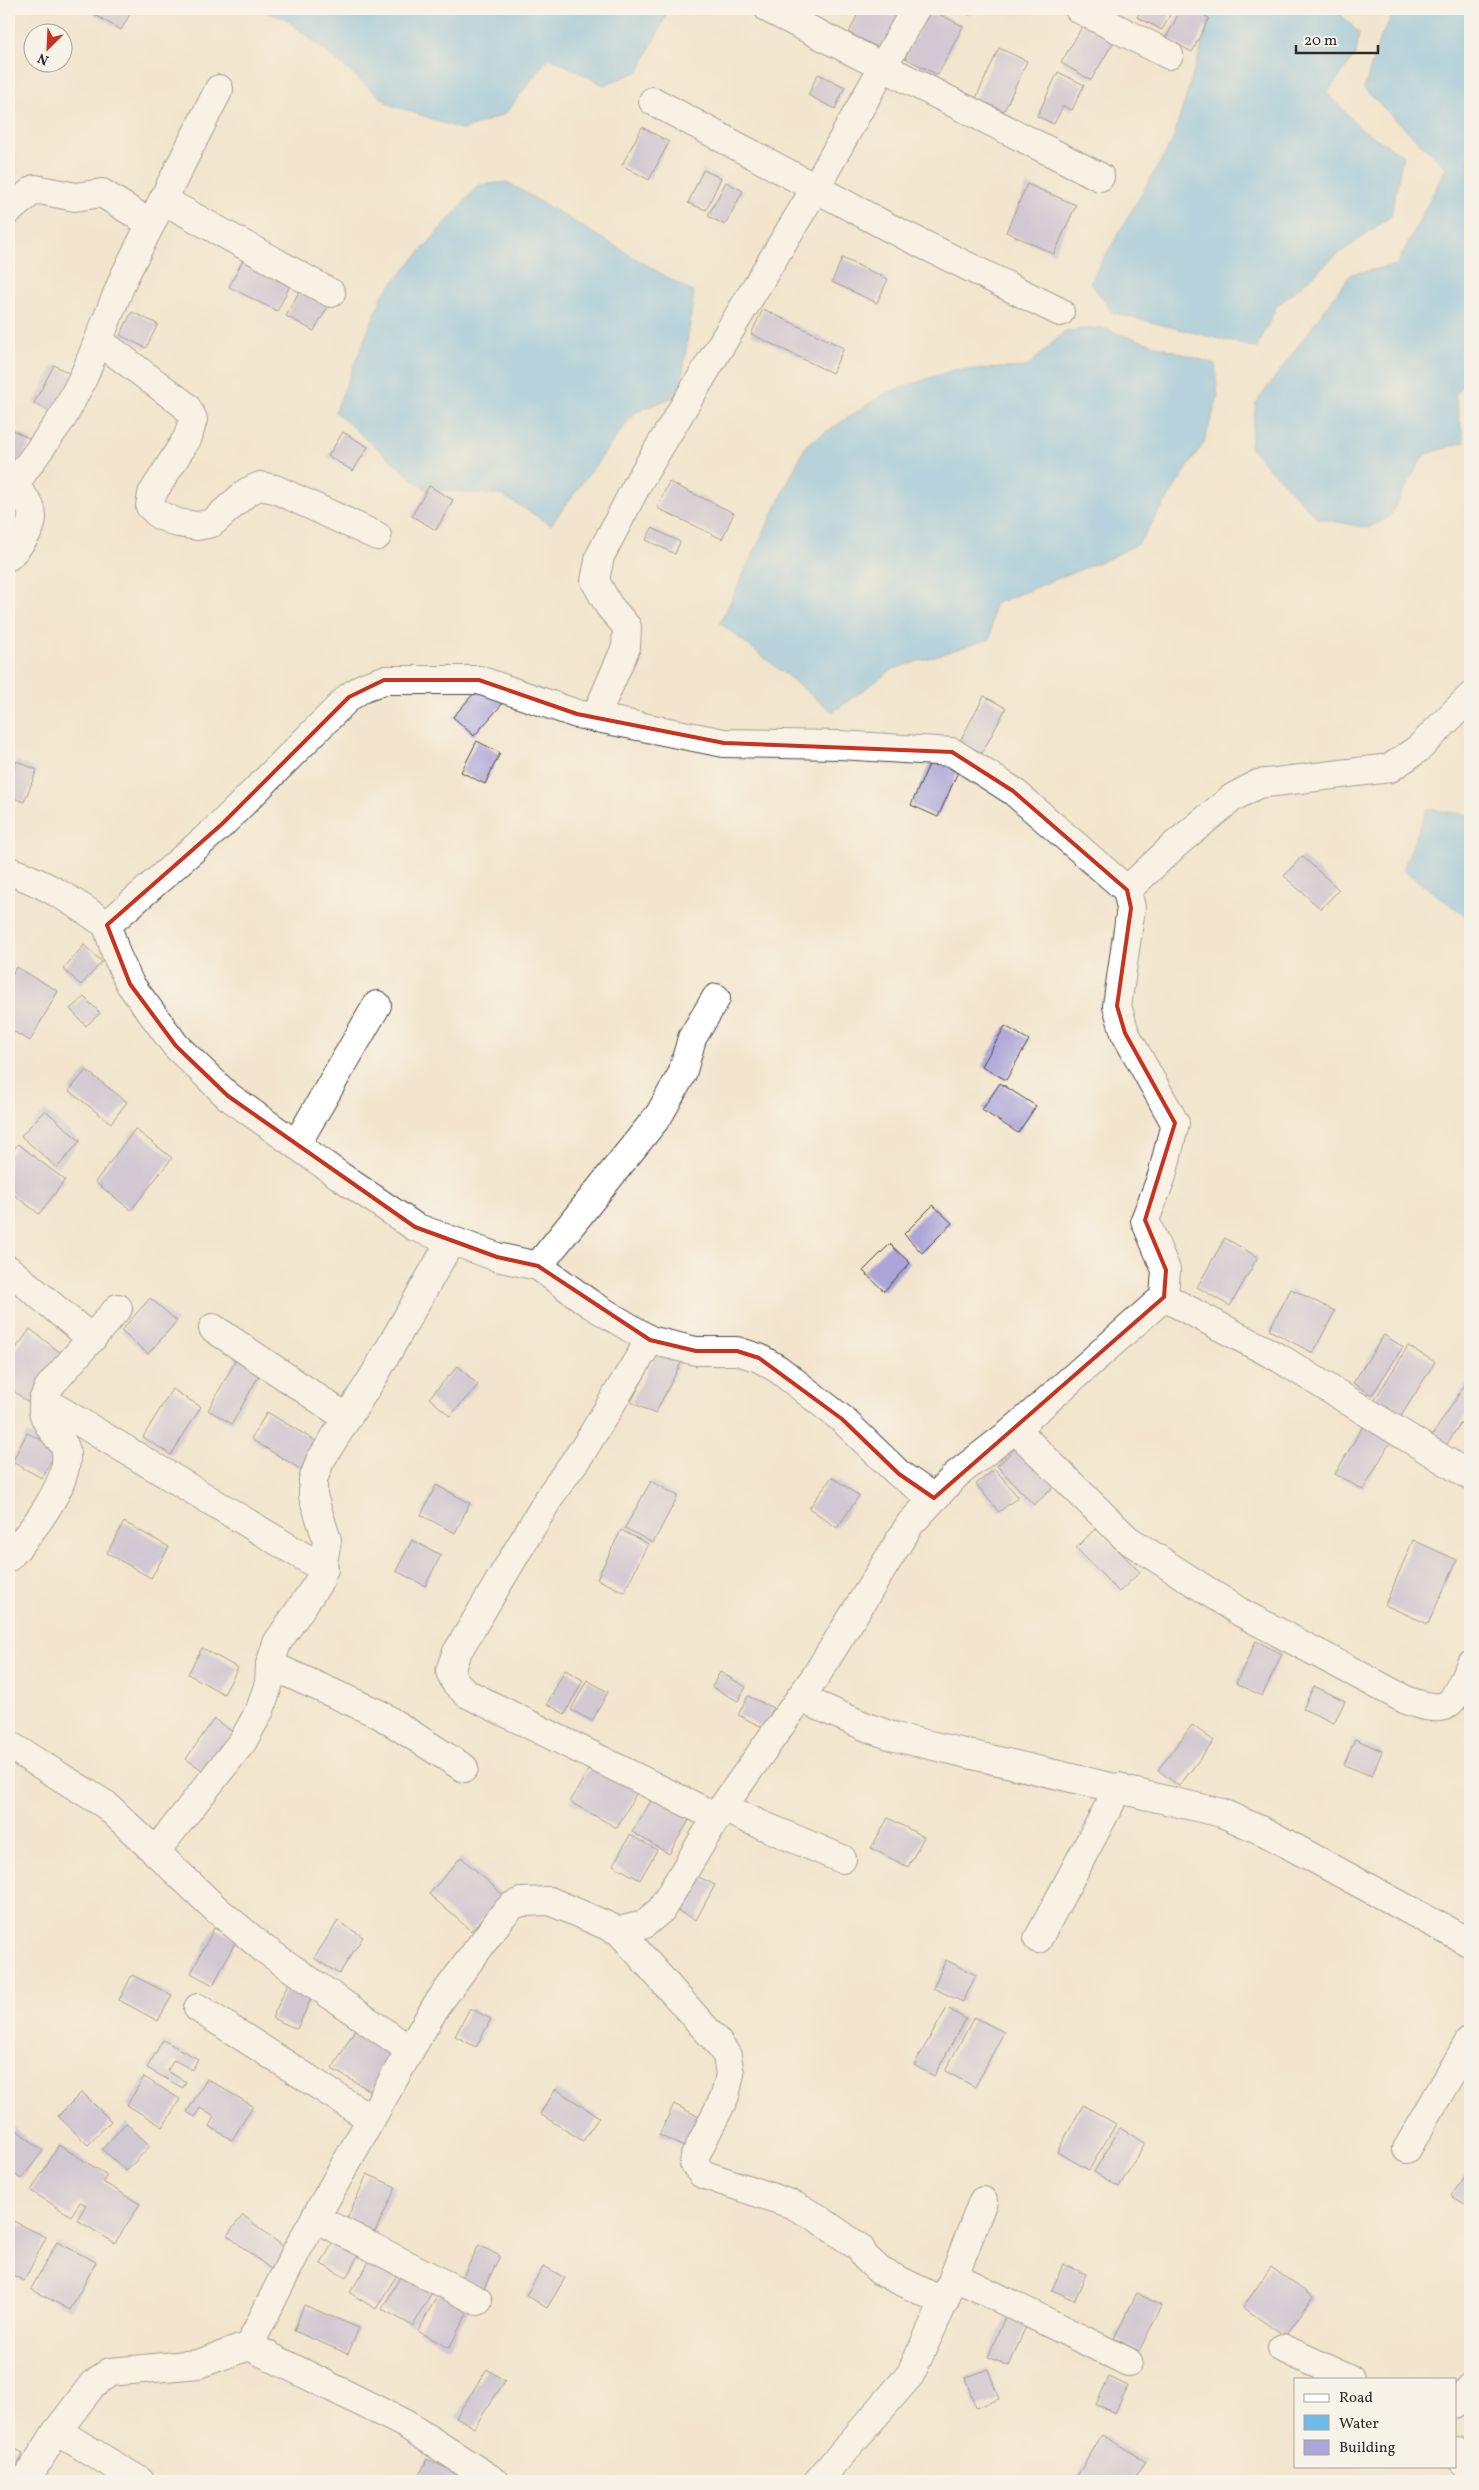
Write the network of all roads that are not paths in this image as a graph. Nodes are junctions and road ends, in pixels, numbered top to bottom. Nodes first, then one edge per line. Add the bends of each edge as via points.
1 (769, 9) edge
2 (915, 9) edge
3 (1079, 9) edge
4 (1169, 55) dead end
5 (883, 67) junction
6 (219, 89) dead end
7 (653, 101) dead end
8 (1100, 177) dead end
9 (815, 189) junction
10 (163, 200) junction
11 (9, 210) edge
12 (151, 224) junction
13 (331, 293) dead end
14 (1060, 312) dead end
15 (99, 341) junction
16 (377, 536) dead end
17 (9, 556) edge
18 (1470, 697) edge
19 (595, 718) junction
20 (9, 871) edge
21 (1128, 890) junction
22 (106, 925) junction
23 (716, 998) dead end
24 (377, 1005) dead end
25 (296, 1145) junction
26 (451, 1241) junction
27 (538, 1266) junction
28 (9, 1270) edge
29 (1164, 1296) junction
30 (118, 1308) dead end
31 (213, 1328) dead end
32 (92, 1339) junction
33 (650, 1340) junction
34 (43, 1400) junction
35 (346, 1418) junction
36 (1015, 1429) junction
37 (1470, 1476) edge
38 (934, 1498) junction
39 (9, 1557) edge
40 (324, 1569) junction
41 (270, 1665) junction
42 (1470, 1666) edge
43 (800, 1698) junction
44 (9, 1745) edge
45 (464, 1768) dead end
46 (1119, 1787) junction
47 (719, 1813) junction
48 (156, 1851) junction
49 (842, 1859) dead end
50 (619, 1931) junction
51 (1038, 1939) dead end
52 (1470, 1943) edge
53 (198, 2008) dead end
54 (1470, 2040) edge
55 (410, 2050) junction
56 (371, 2119) junction
57 (1407, 2149) dead end
58 (983, 2201) dead end
59 (316, 2218) junction
60 (954, 2276) junction
61 (478, 2301) dead end
62 (944, 2302) junction
63 (249, 2346) junction
64 (1282, 2348) dead end
65 (1128, 2362) dead end
66 (1348, 2378) edge
67 (1470, 2389) edge
68 (1456, 2404) edge
69 (57, 2431) junction
70 (1456, 2453) edge
71 (1470, 2467) edge
72 (25, 2481) edge
73 (140, 2481) edge
74 (494, 2481) edge
75 (818, 2481) edge

1 - 5 street
2 - 5 street
3 - 4 street
5 - 8 street
5 - 9 street
6 - 10 street
7 - 9 street
9 - 14 street
9 - 19 street via 639,481 600,556 595,581 609,606 627,627 626,647
10 - 12 street
10 - 13 street
11 - 12 street via 35,189 75,198 102,193
12 - 15 street via 124,277
15 - 16 street via 186,406 193,419 188,436 152,494 150,506 159,515 197,526 212,523 247,492 260,486 276,489
15 - 17 street via 63,417 21,475 16,488 31,507 32,522
18 - 21 street via 1418,749 1390,768 1258,784 1232,798 1176,844
19 - 21 street via 724,743 840,745 952,752 1013,791
19 - 22 street via 479,680 384,680 364,687 349,697 222,824
20 - 22 street via 57,892
21 - 29 street via 1131,908 1117,1006 1125,1033 1175,1123 1162,1176 1145,1220 1166,1270
22 - 25 street via 130,984 176,1046 228,1096
23 - 27 street via 692,1038 682,1074 663,1108
24 - 25 street
25 - 26 street via 415,1227
26 - 27 street
26 - 35 street
27 - 33 street via 589,1303
28 - 32 street
29 - 36 street
29 - 37 street via 1281,1359
30 - 32 street
31 - 35 street
32 - 34 street via 49,1387
33 - 38 street via 696,1351 737,1352 766,1362 842,1419 899,1474
33 - 47 street via 547,1502 456,1654 450,1671 455,1682 466,1692
34 - 39 street via 42,1412 65,1447 66,1461 50,1504 33,1531
34 - 40 street
35 - 40 street via 320,1461 313,1480 314,1496 327,1540
36 - 38 street via 958,1474
36 - 42 street via 1127,1539 1240,1612 1408,1701 1432,1709 1444,1708 1452,1702
38 - 43 street via 910,1524
40 - 41 street via 320,1580 277,1643
41 - 45 street via 379,1714
41 - 48 street via 269,1683 260,1710 243,1741
43 - 46 street via 895,1737
43 - 47 street
44 - 48 street via 106,1805
46 - 51 street
46 - 52 street via 1222,1813 1240,1821
47 - 49 street
47 - 50 street via 661,1910 643,1925
48 - 55 street via 264,1950
50 - 55 street via 550,1901 521,1902 512,1906 436,2006
50 - 62 street via 727,2056 730,2074 725,2096 695,2156 696,2168 702,2174 790,2204 816,2217 860,2248 865,2258 880,2271
53 - 56 street
54 - 57 street
55 - 56 street
56 - 59 street
58 - 60 street
59 - 61 street
59 - 63 street
60 - 62 street
60 - 65 street
62 - 75 street via 910,2375
63 - 69 street via 198,2364 110,2372 93,2384
63 - 74 street via 405,2424
64 - 66 street
67 - 68 street
69 - 72 street
69 - 73 street
70 - 71 street

